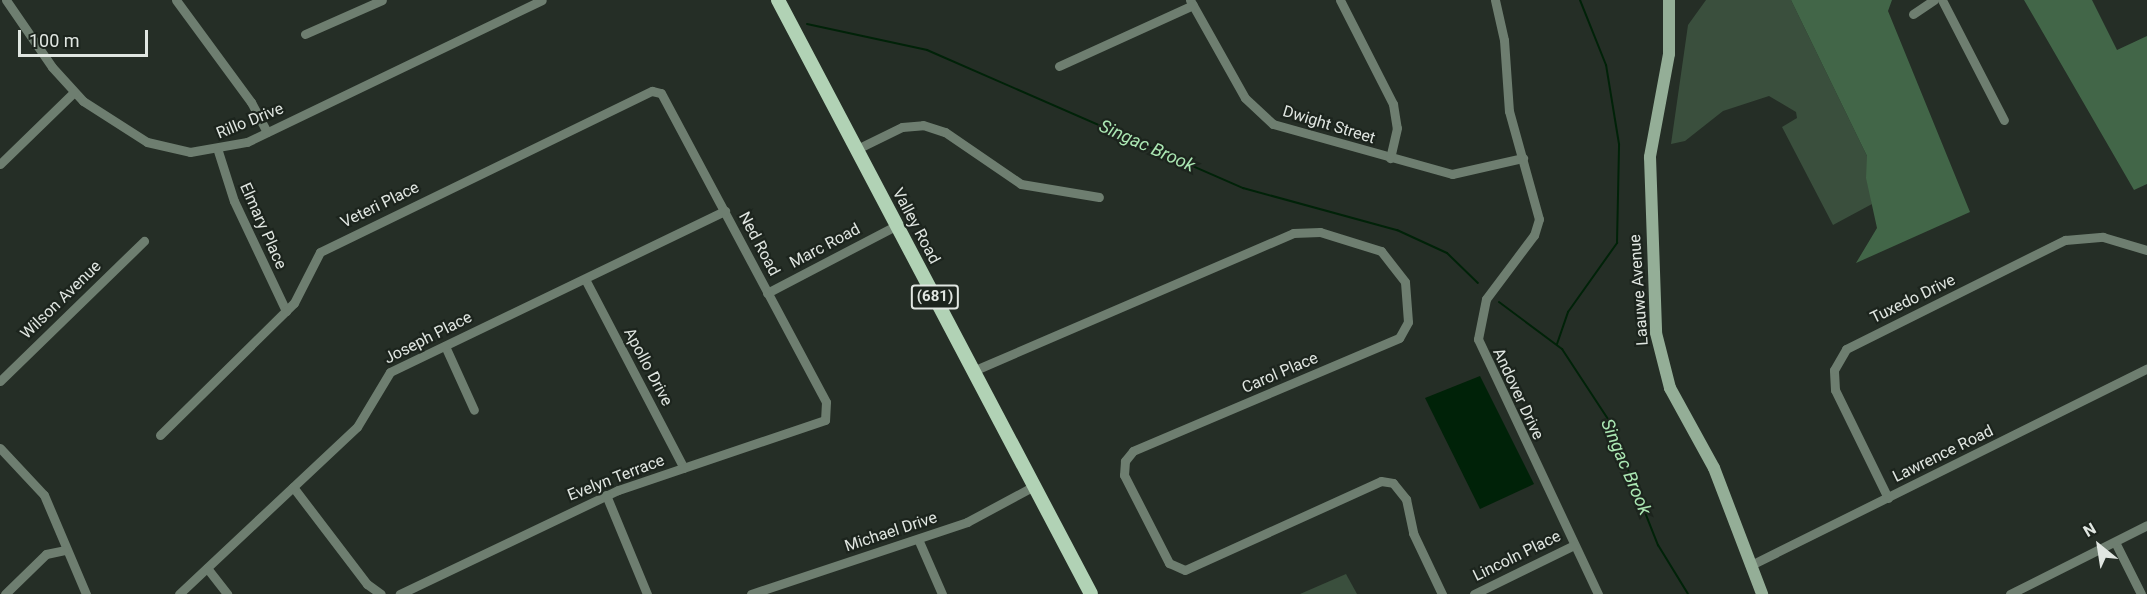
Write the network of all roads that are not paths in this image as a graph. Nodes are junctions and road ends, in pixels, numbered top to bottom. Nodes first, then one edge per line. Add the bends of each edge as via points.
1 (6, 0) edge
2 (176, 0) edge
3 (382, 0) edge
4 (542, 0) edge
5 (778, 0) edge
6 (1340, 0) edge
7 (1495, 0) edge
8 (1668, 0) edge
9 (1934, 0) edge
10 (1942, 0) edge
11 (1192, 3) edge
12 (1913, 14) dead end
13 (305, 34) dead end
14 (1059, 66) dead end
15 (74, 92) junction
16 (670, 108) joint
17 (2004, 120) dead end
18 (267, 132) junction
19 (857, 149) junction
20 (218, 151) junction
21 (1390, 158) junction
22 (1523, 158) junction
23 (0, 164) edge
24 (1099, 197) dead end
25 (725, 211) junction
26 (897, 225) junction
27 (144, 241) dead end
28 (2147, 250) edge
29 (585, 279) junction
30 (767, 293) junction
31 (286, 311) junction
32 (445, 346) junction
33 (2147, 368) edge
34 (973, 371) junction
35 (0, 381) edge
36 (821, 394) joint
37 (474, 410) dead end
38 (160, 435) dead end
39 (0, 448) edge
40 (684, 468) junction
41 (1034, 486) junction
42 (293, 487) junction
43 (606, 495) junction
44 (1888, 498) junction
45 (2147, 525) edge
46 (918, 539) junction
47 (2115, 542) junction
48 (1574, 545) junction
49 (65, 550) junction
50 (1751, 565) junction
51 (207, 568) junction
52 (5, 594) edge
53 (86, 594) edge
54 (179, 594) edge
55 (227, 594) edge
56 (381, 594) edge
57 (400, 594) edge
58 (647, 594) edge
59 (751, 594) edge
60 (942, 594) edge
61 (1091, 594) edge
62 (1442, 594) edge
63 (1474, 594) edge
64 (1598, 594) edge
65 (1762, 594) edge
66 (2010, 594) edge
67 (2141, 594) edge

1 - 15 street, Rillo Drive
2 - 18 street via 251,102
3 - 13 street
4 - 18 street, Rillo Drive
5 - 19 main road, Valley Road / (681)
6 - 21 street via 1393,104 1397,128
7 - 22 street, Andover Drive via 1504,40 1509,111
8 - 50 street, Laauwe Avenue via 1669,54 1650,157 1656,333 1670,388 1714,468
9 - 12 street
10 - 17 street
11 - 14 street
11 - 21 street, Dwight Street via 1245,98 1263,117 1284,129
15 - 20 street, Rillo Drive via 102,117 147,142 190,152
15 - 23 street
16 - 25 street, Ned Road
16 - 31 street, Veteri Place via 661,93 652,91 327,247 314,259 301,293
18 - 20 street, Rillo Drive
19 - 24 street via 902,127 923,125 952,136 1021,184
19 - 26 main road, Valley Road / (681)
20 - 31 street, Elmary Place via 237,209
21 - 22 street, Dwight Street via 1452,174
22 - 48 street, Andover Drive via 1538,210 1538,228 1486,299 1478,339
25 - 29 street, Joseph Place
25 - 30 street, Ned Road
26 - 30 street, Marc Road
26 - 34 main road, Valley Road / (681)
27 - 35 street, Wilson Avenue
28 - 44 street, Tuxedo Drive via 2103,237 2065,240 1846,349 1834,370 1835,390
29 - 32 street, Joseph Place
29 - 40 street, Apollo Drive
30 - 36 street, Ned Road
31 - 38 street, Veteri Place
32 - 37 street
32 - 42 street, Joseph Place via 390,372 362,422
33 - 44 street, Lawrence Road
34 - 41 main road, Valley Road / (681)
34 - 62 street, Carol Place via 1293,233 1320,232 1381,251 1406,282 1408,322 1399,338 1133,451 1125,461 1124,475 1169,562 1185,570 1381,482 1393,483 1406,499 1413,533
36 - 40 street, Evelyn Terrace via 827,409 821,424
39 - 49 street via 44,495
40 - 43 street, Evelyn Terrace
41 - 46 street, Michael Drive via 967,522
41 - 61 main road, Valley Road / (681)
42 - 51 street, Joseph Place
42 - 56 street via 367,584
43 - 57 street, Evelyn Terrace
43 - 58 street
44 - 50 street, Lawrence Road
45 - 47 street
46 - 59 street, Michael Drive
46 - 60 street
47 - 66 street
47 - 67 street
48 - 63 street, Lincoln Place
48 - 64 street, Andover Drive
49 - 52 street via 46,554
49 - 53 street
50 - 65 street, Laauwe Avenue
51 - 54 street, Joseph Place
51 - 55 street

